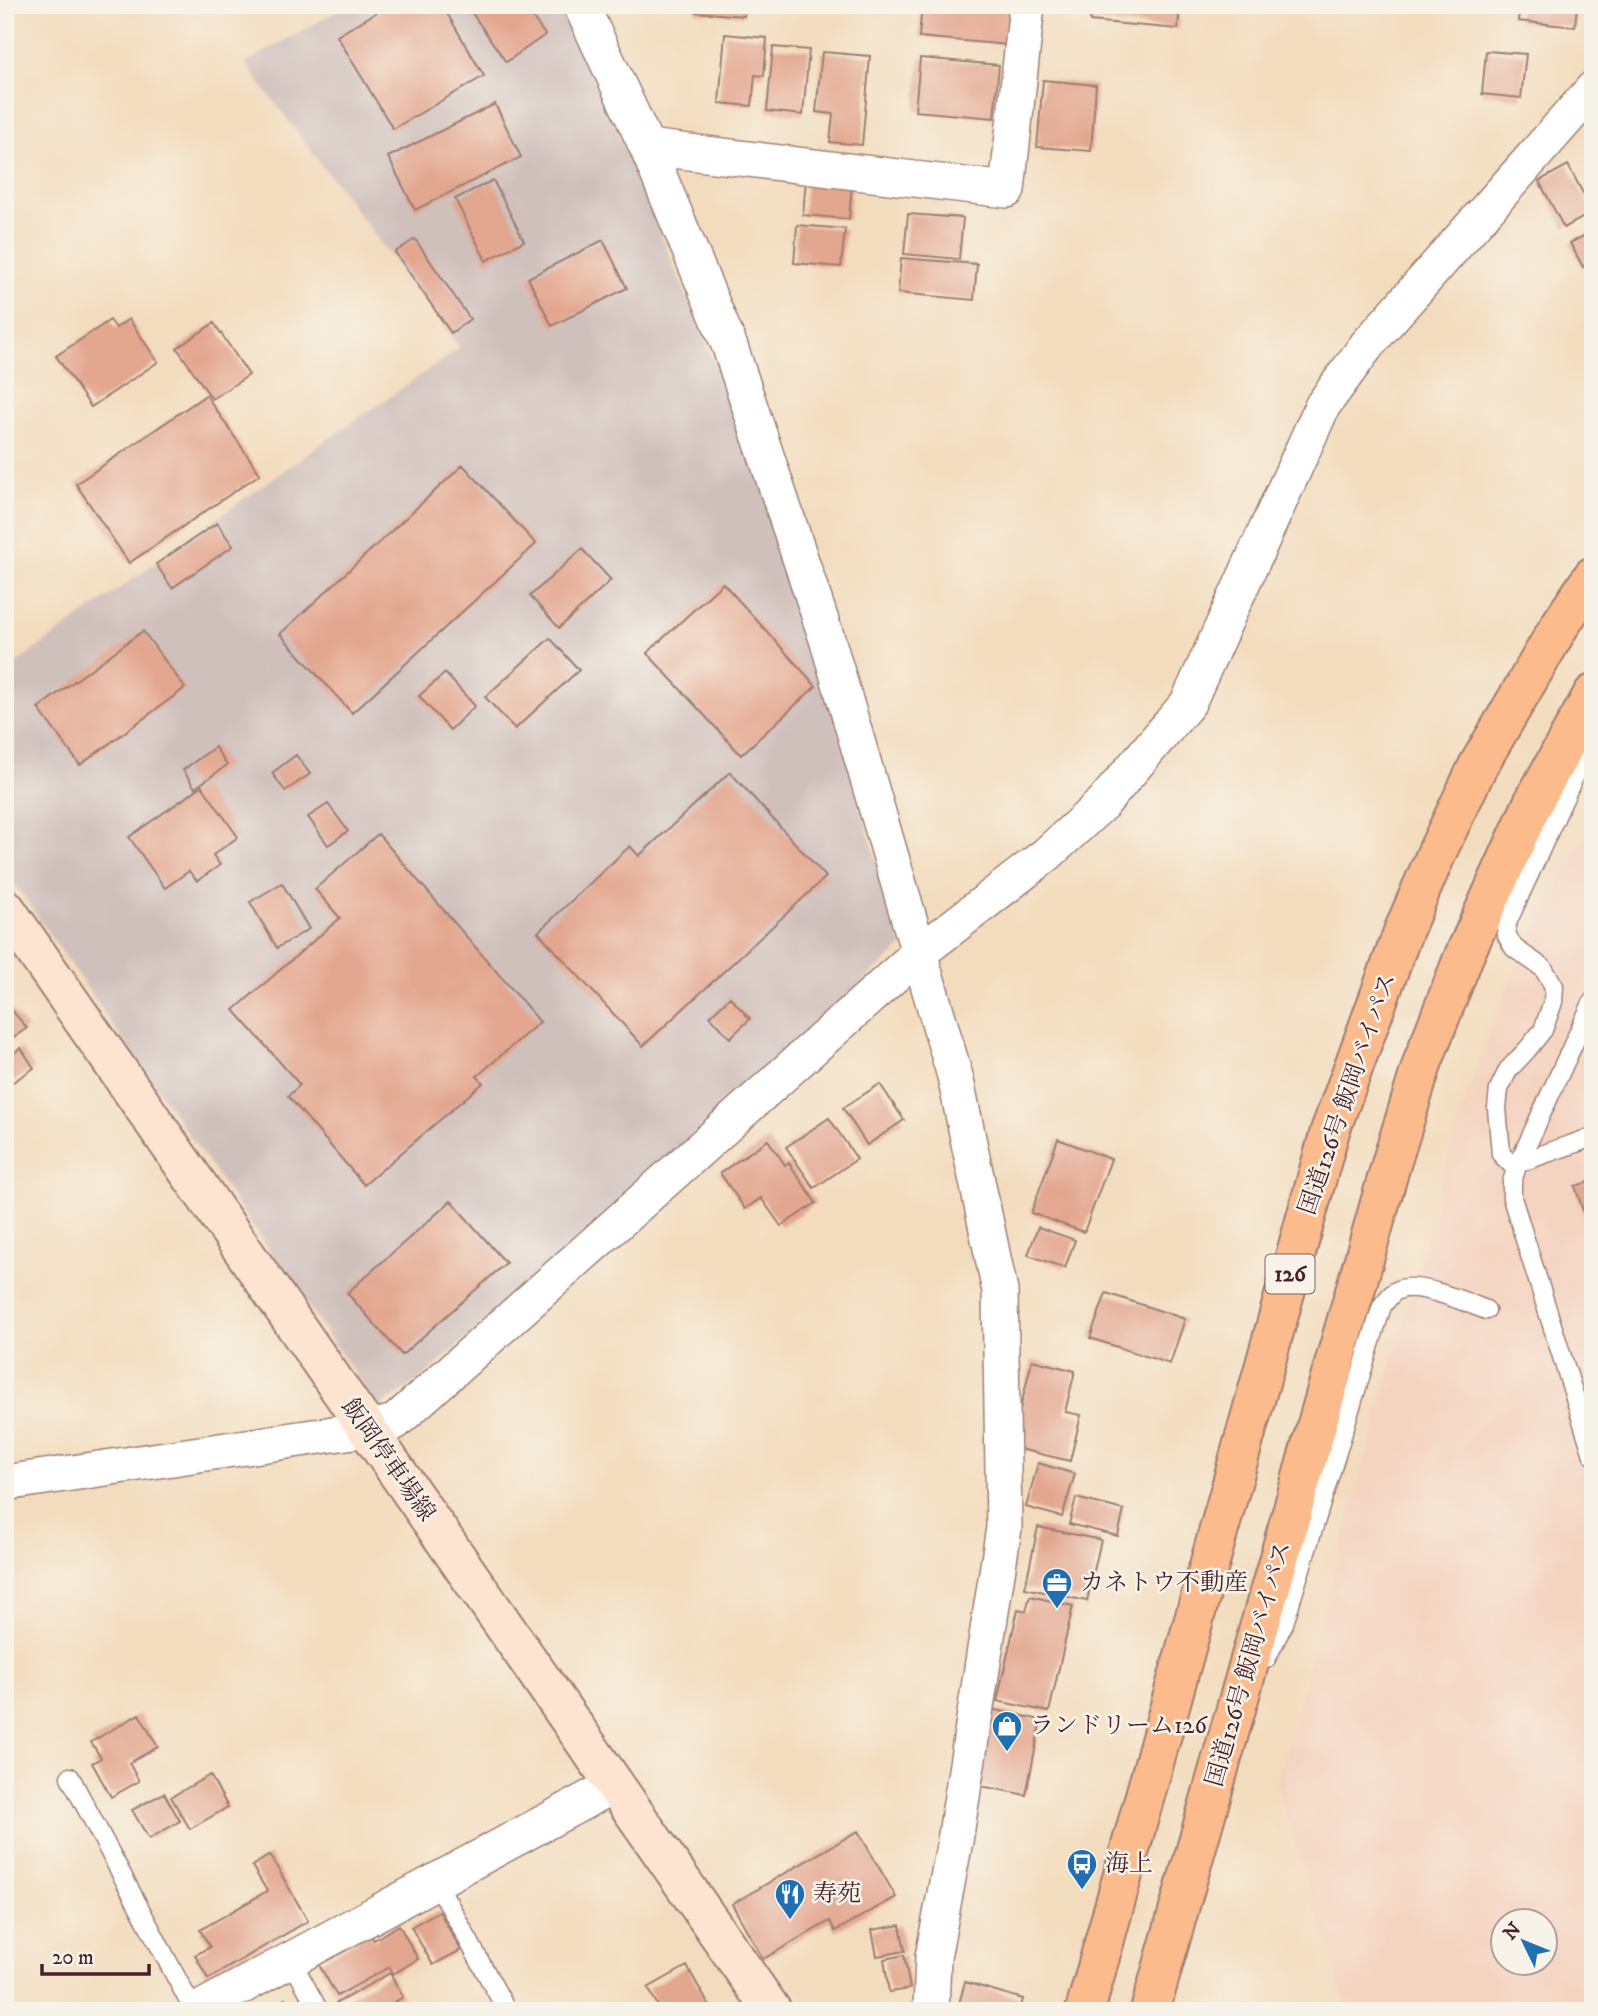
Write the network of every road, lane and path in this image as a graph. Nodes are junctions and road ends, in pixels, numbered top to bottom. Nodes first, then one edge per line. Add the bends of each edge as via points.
1 (581, 5) edge
2 (1027, 5) edge
3 (1593, 89) edge
4 (647, 147) junction
5 (1593, 576) edge
6 (1593, 694) edge
7 (1593, 722) edge
8 (5, 908) edge
9 (918, 954) junction
10 (1593, 1001) edge
11 (1593, 1137) edge
12 (1518, 1165) junction
13 (1486, 1310) dead end
14 (367, 1429) junction
15 (1593, 1454) edge
16 (5, 1483) edge
17 (1232, 1725) junction
18 (70, 1777) dead end
19 (616, 1784) junction
20 (436, 1881) junction
21 (290, 1960) junction
22 (208, 2008) edge
23 (319, 2011) edge
24 (507, 2011) edge
25 (772, 2011) edge
26 (932, 2011) edge
27 (1084, 2011) edge
28 (1150, 2011) edge

1 - 4 street
2 - 4 street via 1007,190
3 - 9 street via 1367,345 1324,405 1188,703 1103,803 1046,855
4 - 9 street via 730,347 828,642
5 - 27 highway, 国道126号 飯岡バイパス / 126 via 1478,766 1437,852 1330,1131
6 - 17 highway, 国道126号 飯岡バイパス via 1533,803 1423,1061
7 - 12 lane via 1572,780 1506,925 1514,948 1543,968 1554,986 1543,1030 1508,1070 1499,1089 1501,1154
8 - 14 main road, 飯岡停車場線
9 - 14 street via 395,1422
9 - 26 street via 955,1076 1000,1291 1004,1528 956,1841 933,1957
10 - 12 lane
11 - 12 lane
12 - 15 lane via 1512,1198
13 - 17 lane via 1413,1287 1396,1290 1382,1306 1284,1623
14 - 16 street
14 - 19 main road, 飯岡停車場線
17 - 28 highway, 国道126号 飯岡バイパス
18 - 22 lane
19 - 20 street
19 - 25 main road, 飯岡停車場線
20 - 21 street
20 - 24 lane
21 - 22 street
21 - 23 lane

